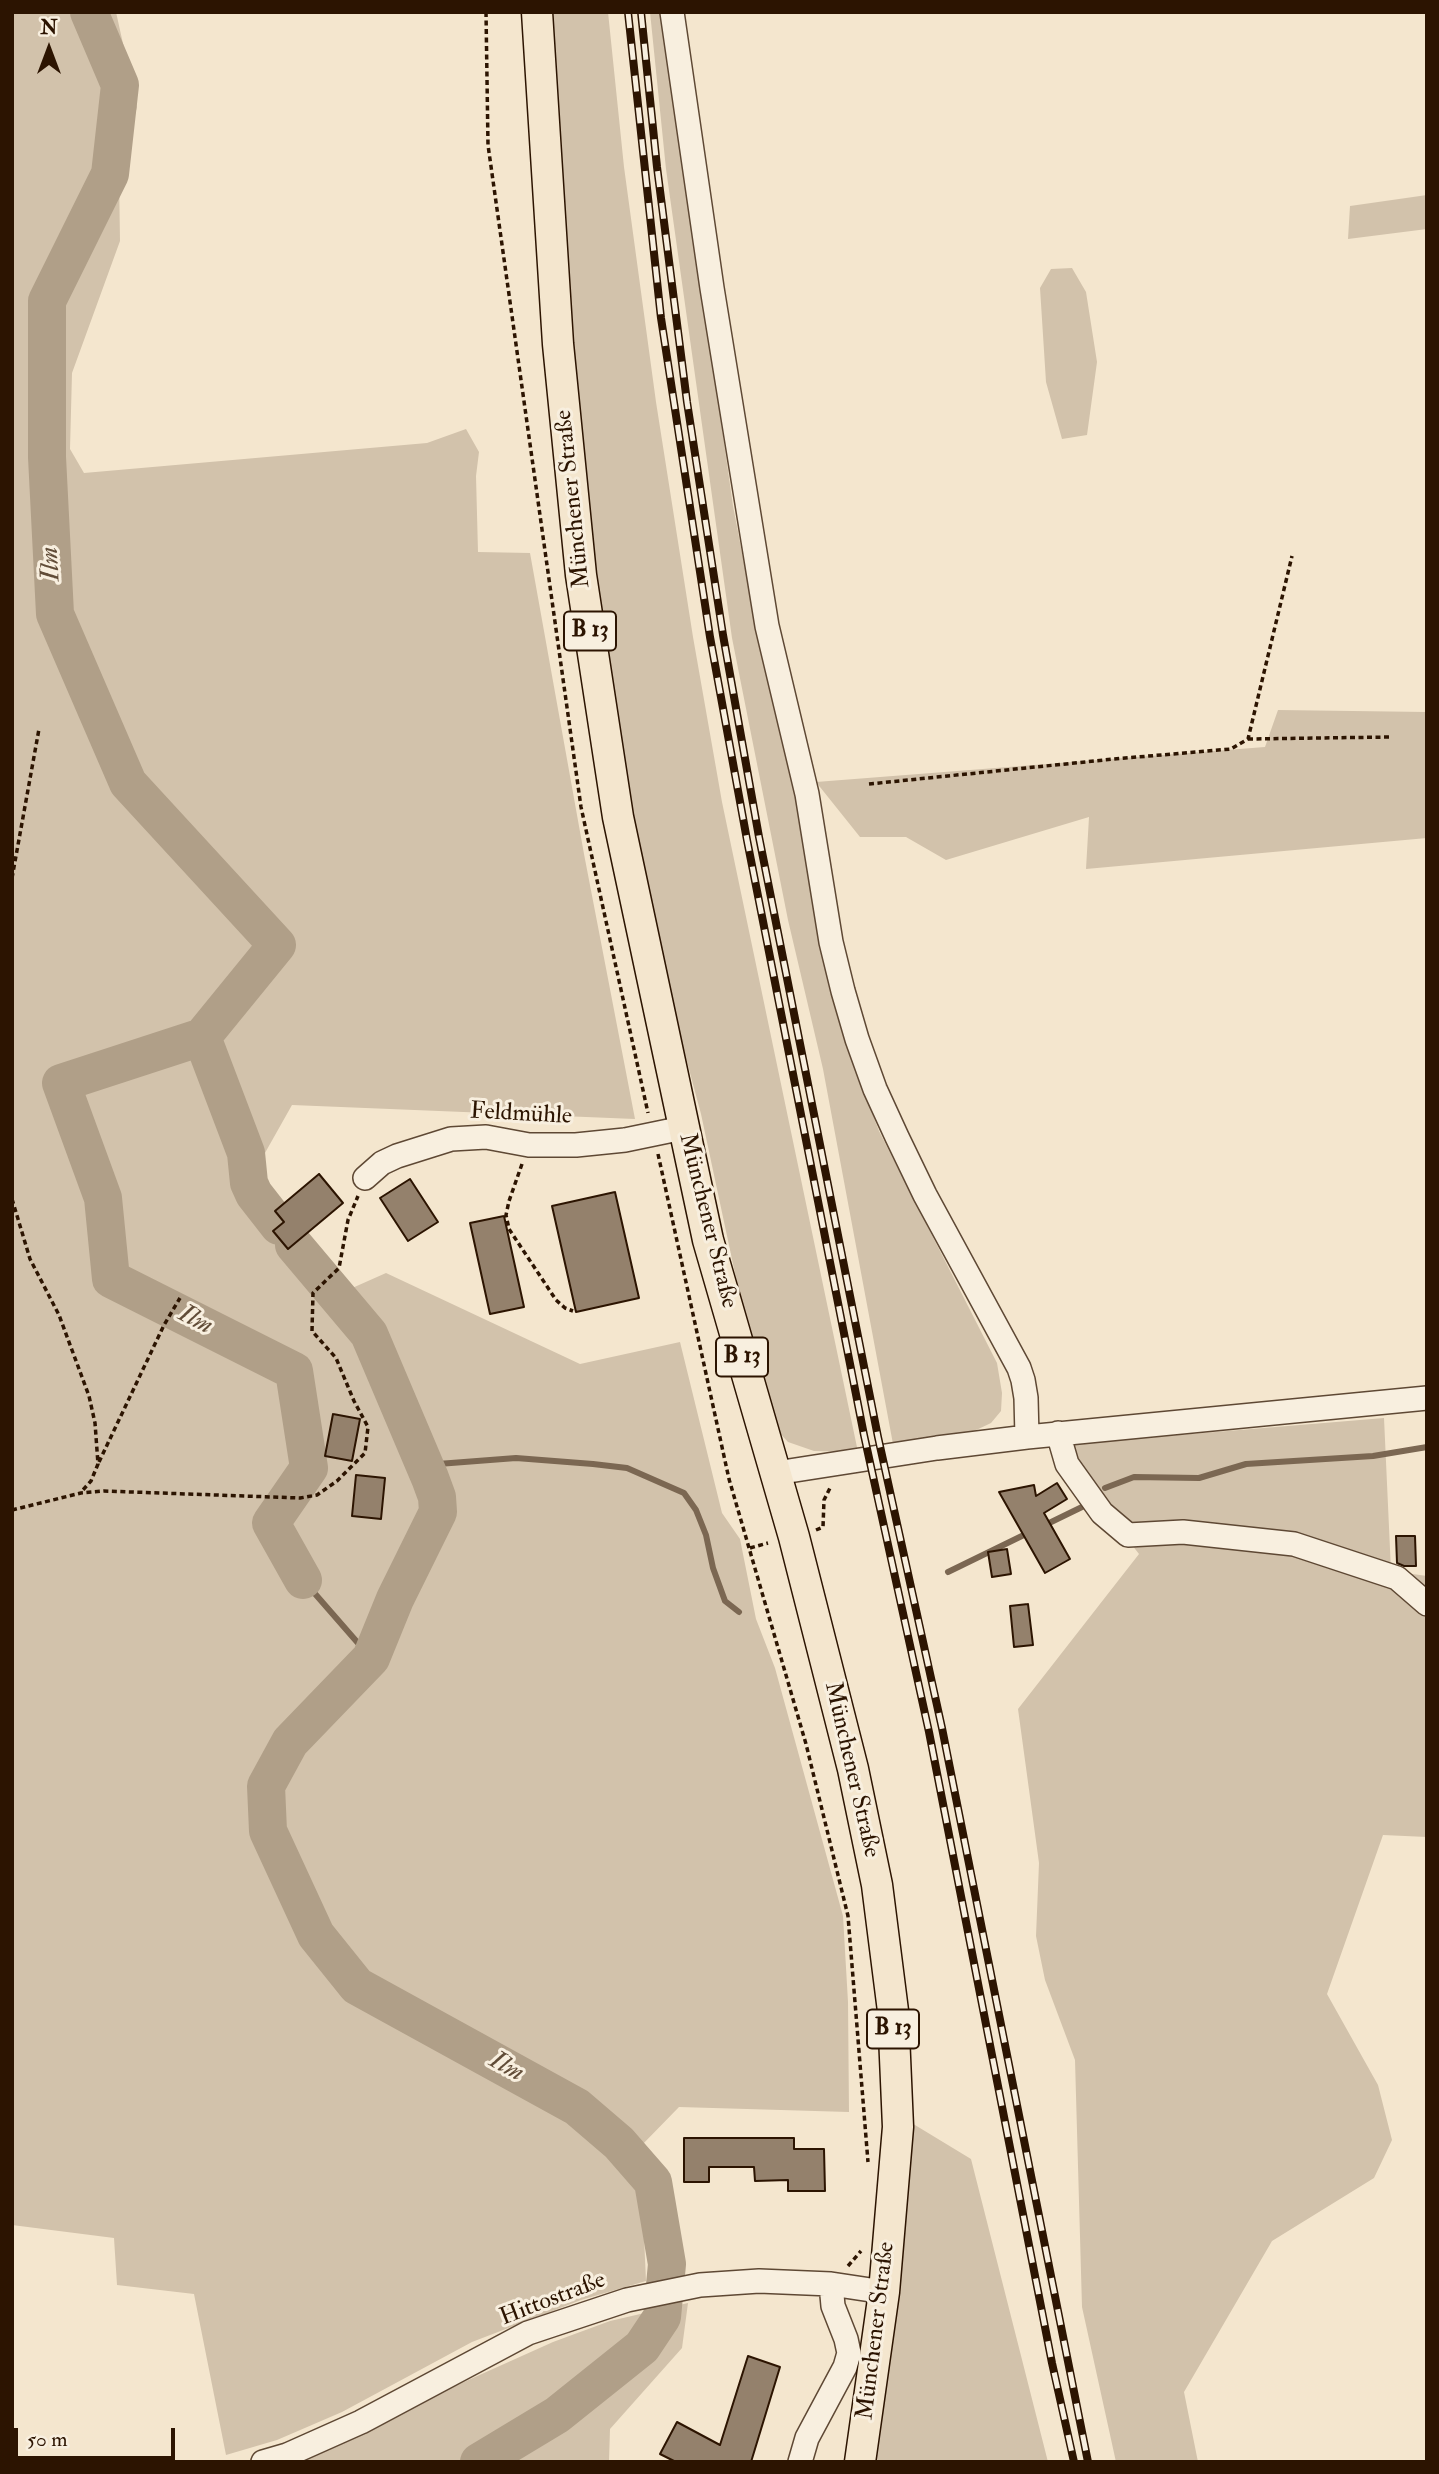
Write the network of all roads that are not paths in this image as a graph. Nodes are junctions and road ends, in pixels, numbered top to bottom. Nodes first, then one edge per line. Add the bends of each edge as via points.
1 (537, 12) edge
2 (672, 12) edge
3 (683, 1128) junction
4 (365, 1178) road end
5 (1427, 1398) edge
6 (1058, 1433) junction
7 (1027, 1437) junction
8 (776, 1473) junction
9 (1427, 1604) edge
10 (831, 2284) junction
11 (884, 2292) junction
12 (263, 2462) edge
13 (800, 2462) edge
14 (860, 2462) edge

1 - 3 main road, Münchener Straße / B 13 via 558,344 581,575 618,817
2 - 7 street via 766,626 807,794 831,942 870,1077 931,1206 1019,1368
3 - 4 street, Feldmühle via 589,1144 451,1139 397,1156
3 - 8 main road, Münchener Straße / B 13 via 708,1240
5 - 6 street
6 - 7 street
6 - 9 street via 1068,1464 1102,1513 1128,1535 1183,1532 1294,1544 1397,1578
7 - 8 street
8 - 11 main road, Münchener Straße / B 13 via 853,1769 877,1885 892,2011 898,2127
10 - 11 street, Hittostraße
10 - 12 street, Hittostraße via 759,2281 701,2285 627,2300 528,2333 360,2422
10 - 13 street via 833,2306 849,2353
11 - 14 main road, Münchener Straße / B 13

